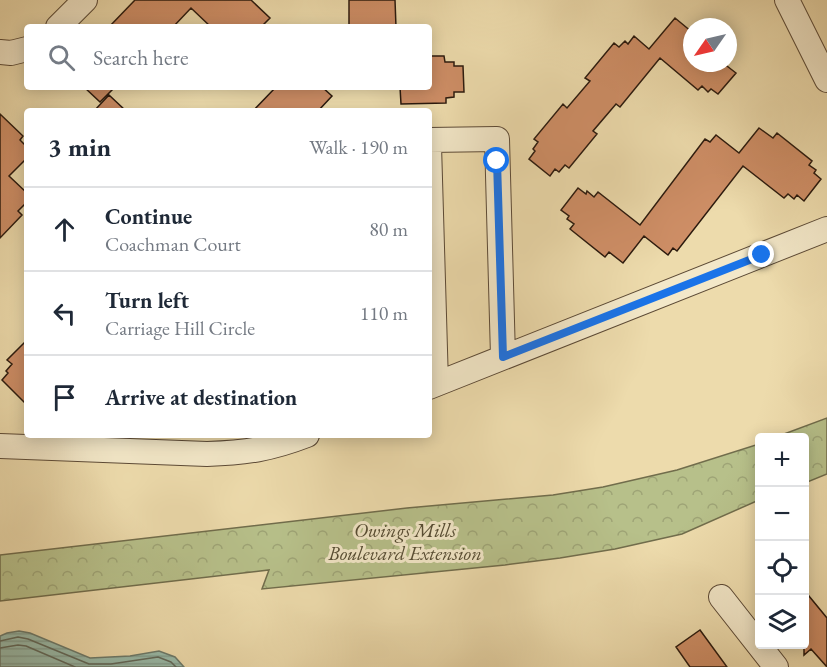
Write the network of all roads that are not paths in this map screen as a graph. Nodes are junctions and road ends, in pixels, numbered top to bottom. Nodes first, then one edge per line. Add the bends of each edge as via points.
1 (84, 0) edge
2 (787, 0) edge
3 (61, 24) edge
4 (24, 50) edge
5 (0, 52) edge
6 (827, 80) edge
7 (432, 140) edge
8 (827, 229) edge
9 (432, 326) edge
10 (503, 357) junction
11 (433, 386) edge
12 (298, 438) edge
13 (70, 442) edge
14 (0, 446) edge
15 (721, 597) dead end
16 (776, 667) edge

1 - 3 street
2 - 6 street
4 - 5 street
7 - 10 street via 497,139
8 - 10 street
9 - 11 street
10 - 11 street
12 - 13 street via 266,449 207,454
13 - 14 street
15 - 16 street

